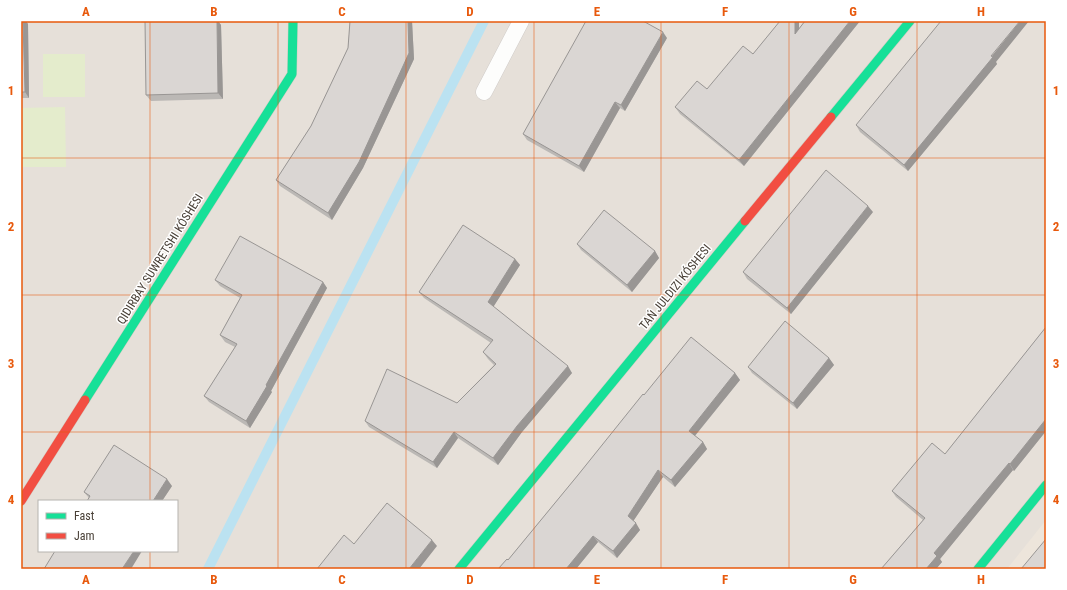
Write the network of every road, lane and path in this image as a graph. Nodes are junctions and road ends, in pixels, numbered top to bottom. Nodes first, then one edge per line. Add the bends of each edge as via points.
1 (293, 21) edge
2 (521, 21) edge
3 (910, 21) edge
4 (484, 92) dead end
5 (1046, 485) edge
6 (21, 501) edge
7 (459, 569) edge
8 (978, 569) edge

1 - 6 street via 292,74
2 - 4 lane
3 - 7 street
5 - 8 street

